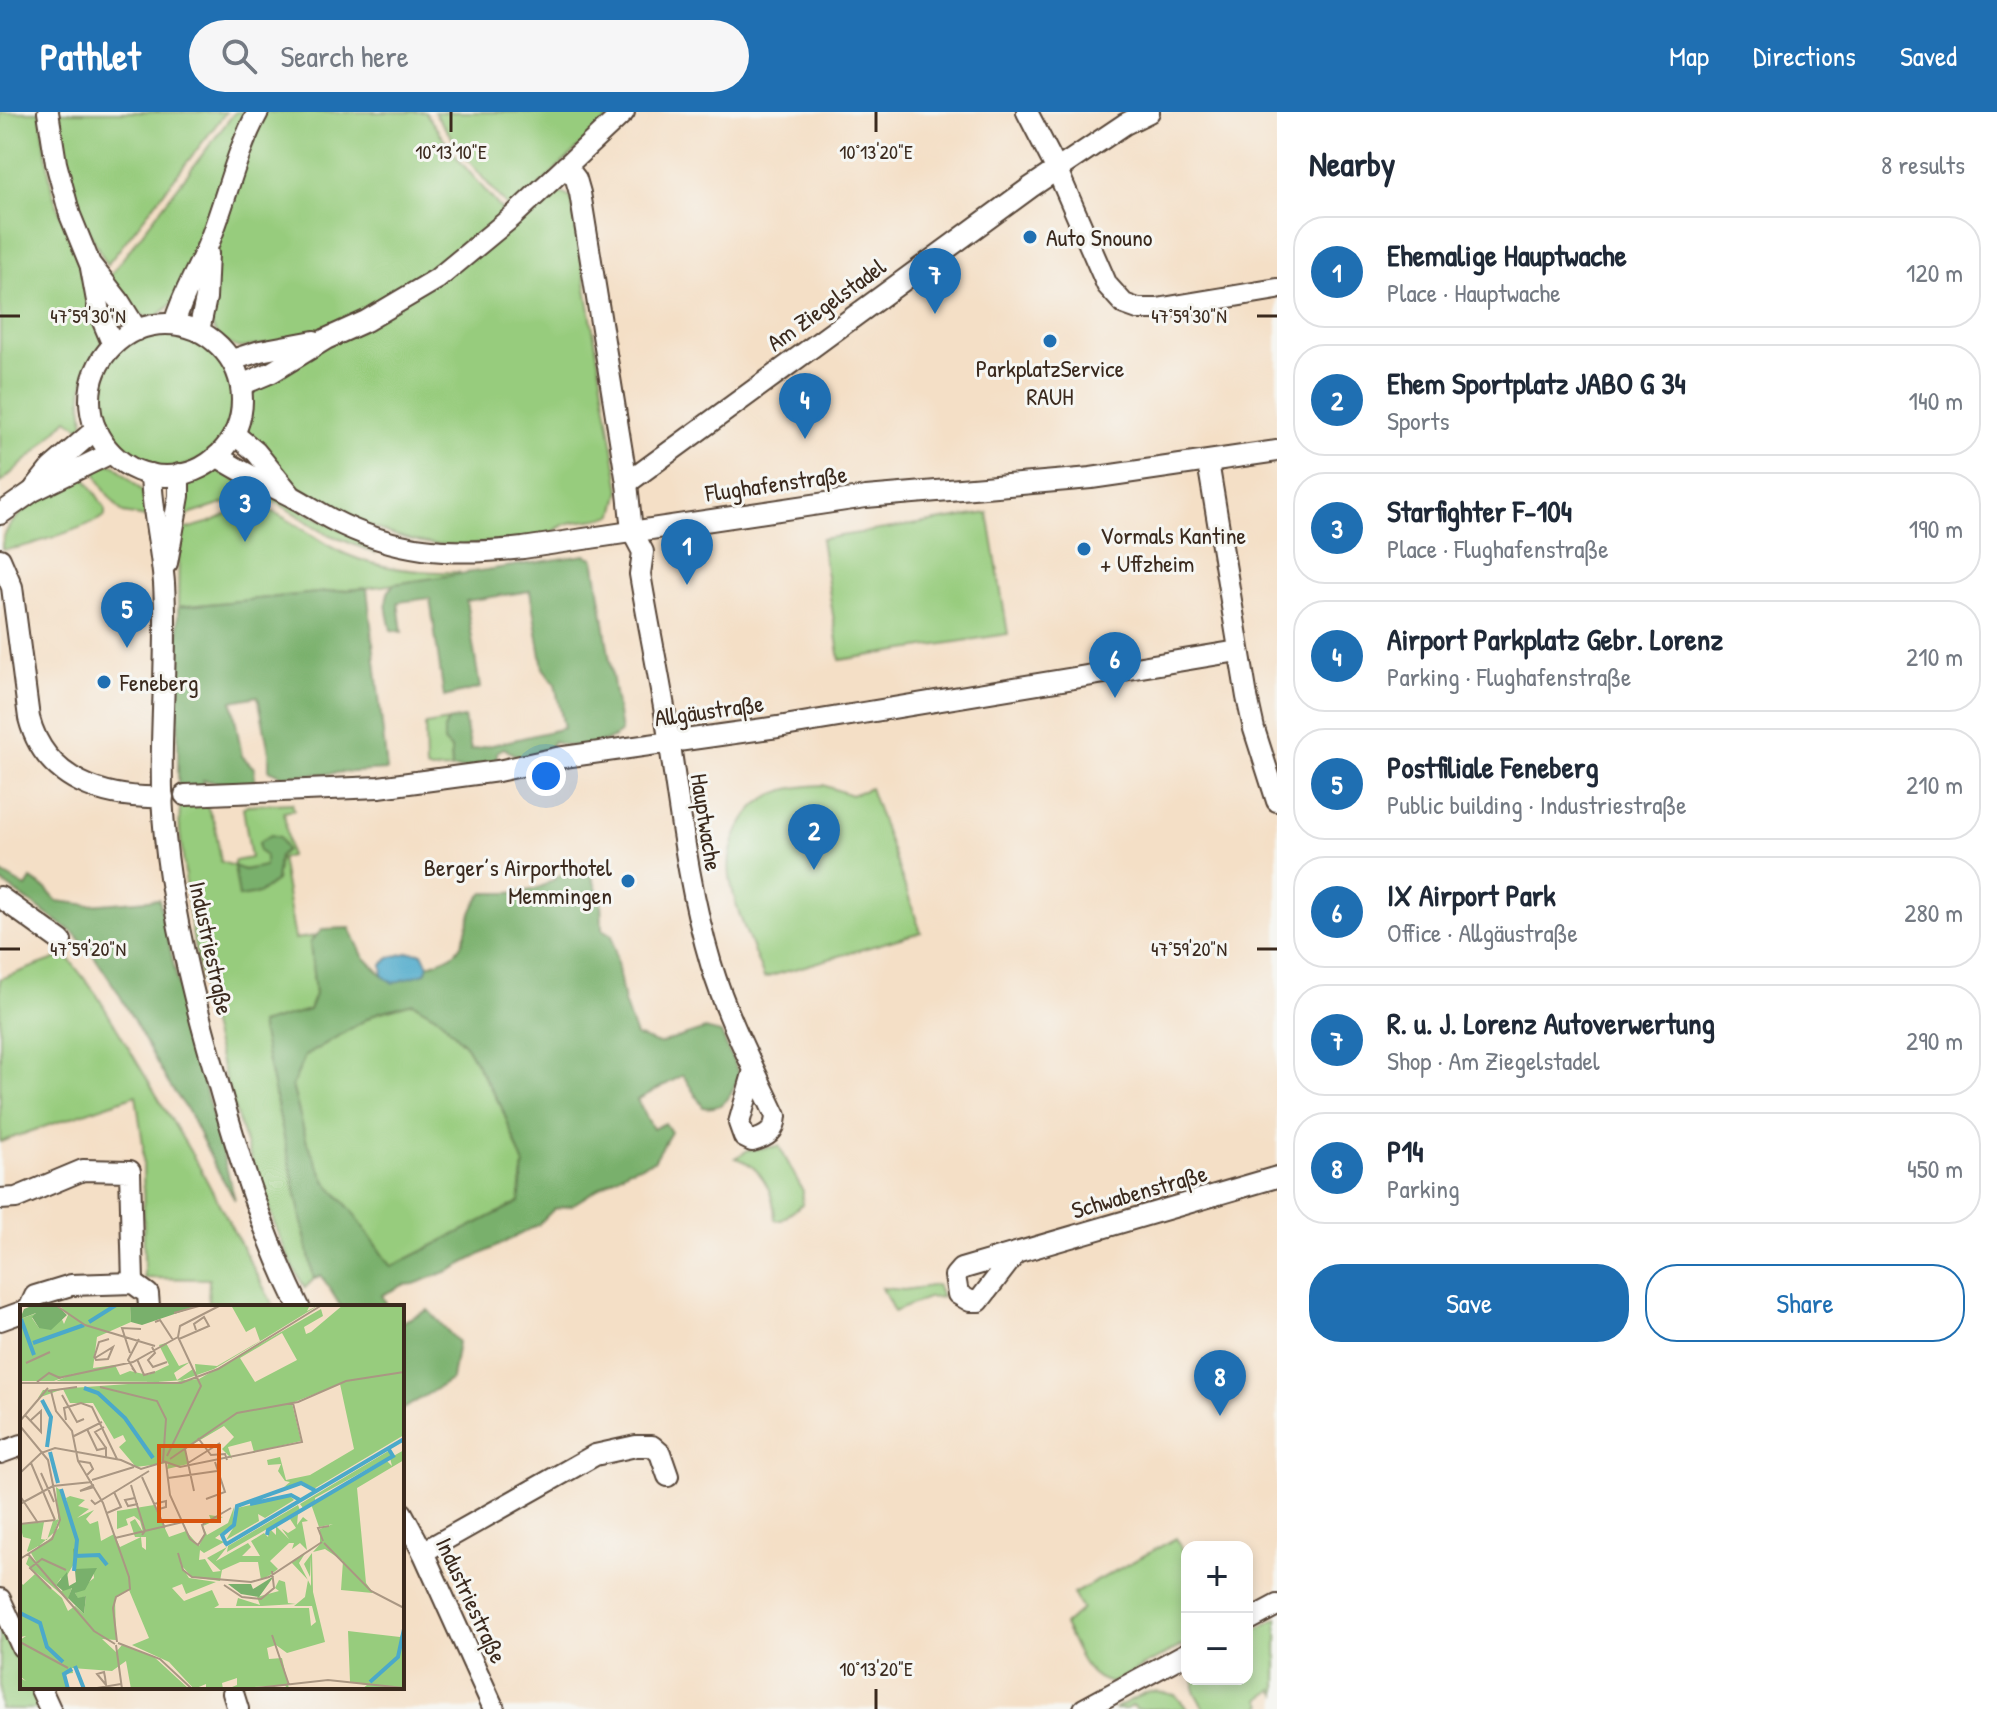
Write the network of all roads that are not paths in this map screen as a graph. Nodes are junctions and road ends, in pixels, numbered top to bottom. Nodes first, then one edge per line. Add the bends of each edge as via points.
1 (48, 112) edge
2 (258, 112) edge
3 (624, 112) edge
4 (1027, 112) edge
5 (1149, 112) edge
6 (566, 166) junction
7 (1057, 170) junction
8 (208, 245) junction
9 (90, 264) junction
10 (1277, 289) edge
11 (174, 324) junction
12 (137, 330) junction
13 (199, 331) junction
14 (326, 339) junction
15 (113, 345) junction
16 (232, 360) junction
17 (241, 385) junction
18 (96, 429) junction
19 (234, 434) junction
20 (1277, 451) edge
21 (111, 453) junction
22 (217, 456) junction
23 (1208, 462) junction
24 (151, 474) junction
25 (179, 474) junction
26 (627, 483) junction
27 (33, 491) junction
28 (293, 497) junction
29 (0, 514) edge
30 (632, 531) junction
31 (0, 559) edge
32 (164, 582) junction
33 (1238, 651) junction
34 (669, 742) junction
35 (185, 795) dead end
36 (163, 797) junction
37 (1277, 801) edge
38 (5, 905) edge
39 (61, 941) dead end
40 (754, 1070) dead end
41 (1277, 1177) edge
42 (0, 1199) edge
43 (1015, 1254) dead end
44 (133, 1283) junction
45 (31, 1305) edge
46 (149, 1305) edge
47 (298, 1305) edge
48 (20, 1313) edge
49 (0, 1320) edge
50 (20, 1446) edge
51 (0, 1453) edge
52 (668, 1476) dead end
53 (404, 1517) edge
54 (423, 1552) junction
55 (0, 1599) edge
56 (1277, 1605) edge
57 (1253, 1618) edge
58 (20, 1637) edge
59 (1181, 1656) edge
60 (41, 1689) edge
61 (50, 1709) edge
62 (494, 1709) edge
63 (1084, 1709) edge

1 - 9 street via 63,192
2 - 8 street
3 - 6 street
4 - 7 street
5 - 7 street, Am Ziegelstadel
6 - 14 street via 437,279
6 - 26 street, Hauptwache via 580,193
7 - 10 street via 1107,285 1124,304 1157,309
7 - 26 street, Am Ziegelstadel
8 - 11 street via 182,295
8 - 13 street
9 - 12 street
9 - 15 street via 99,312
11 - 12 street
11 - 13 street
12 - 15 street
13 - 16 street
14 - 16 street
14 - 17 street
15 - 18 street via 91,390
16 - 17 street
17 - 19 street
18 - 21 street
18 - 27 street
19 - 22 street
19 - 28 street, Flughafenstraße
20 - 23 street, Flughafenstraße
21 - 24 street
21 - 27 street
22 - 25 street
22 - 28 street, Flughafenstraße
23 - 30 street, Flughafenstraße via 1064,481 866,497
23 - 33 street
24 - 25 street
24 - 32 street, Industriestraße
25 - 32 street, Industriestraße
26 - 30 street, Hauptwache
27 - 29 street
28 - 30 street, Flughafenstraße via 373,537 441,553 495,551
30 - 34 street, Hauptwache via 643,552 640,574
31 - 36 street via 12,587 29,718 44,752 90,788 132,798
32 - 36 street, Industriestraße
33 - 34 street, Allgäustraße
33 - 37 street via 1254,729
34 - 35 street, Allgäustraße via 379,787
34 - 40 street, Hauptwache via 700,925
36 - 47 street, Industriestraße via 174,893 201,1024 243,1169 273,1255
38 - 39 street
41 - 43 street, Schwabenstraße
42 - 44 street via 16,1198 83,1170 130,1171
44 - 45 street via 71,1285 35,1296
44 - 46 street via 148,1294
48 - 49 street
50 - 51 street
52 - 54 street via 652,1446 595,1455
53 - 54 street, Industriestraße
54 - 62 street, Industriestraße
55 - 58 street
56 - 57 street
59 - 63 street
60 - 61 street

